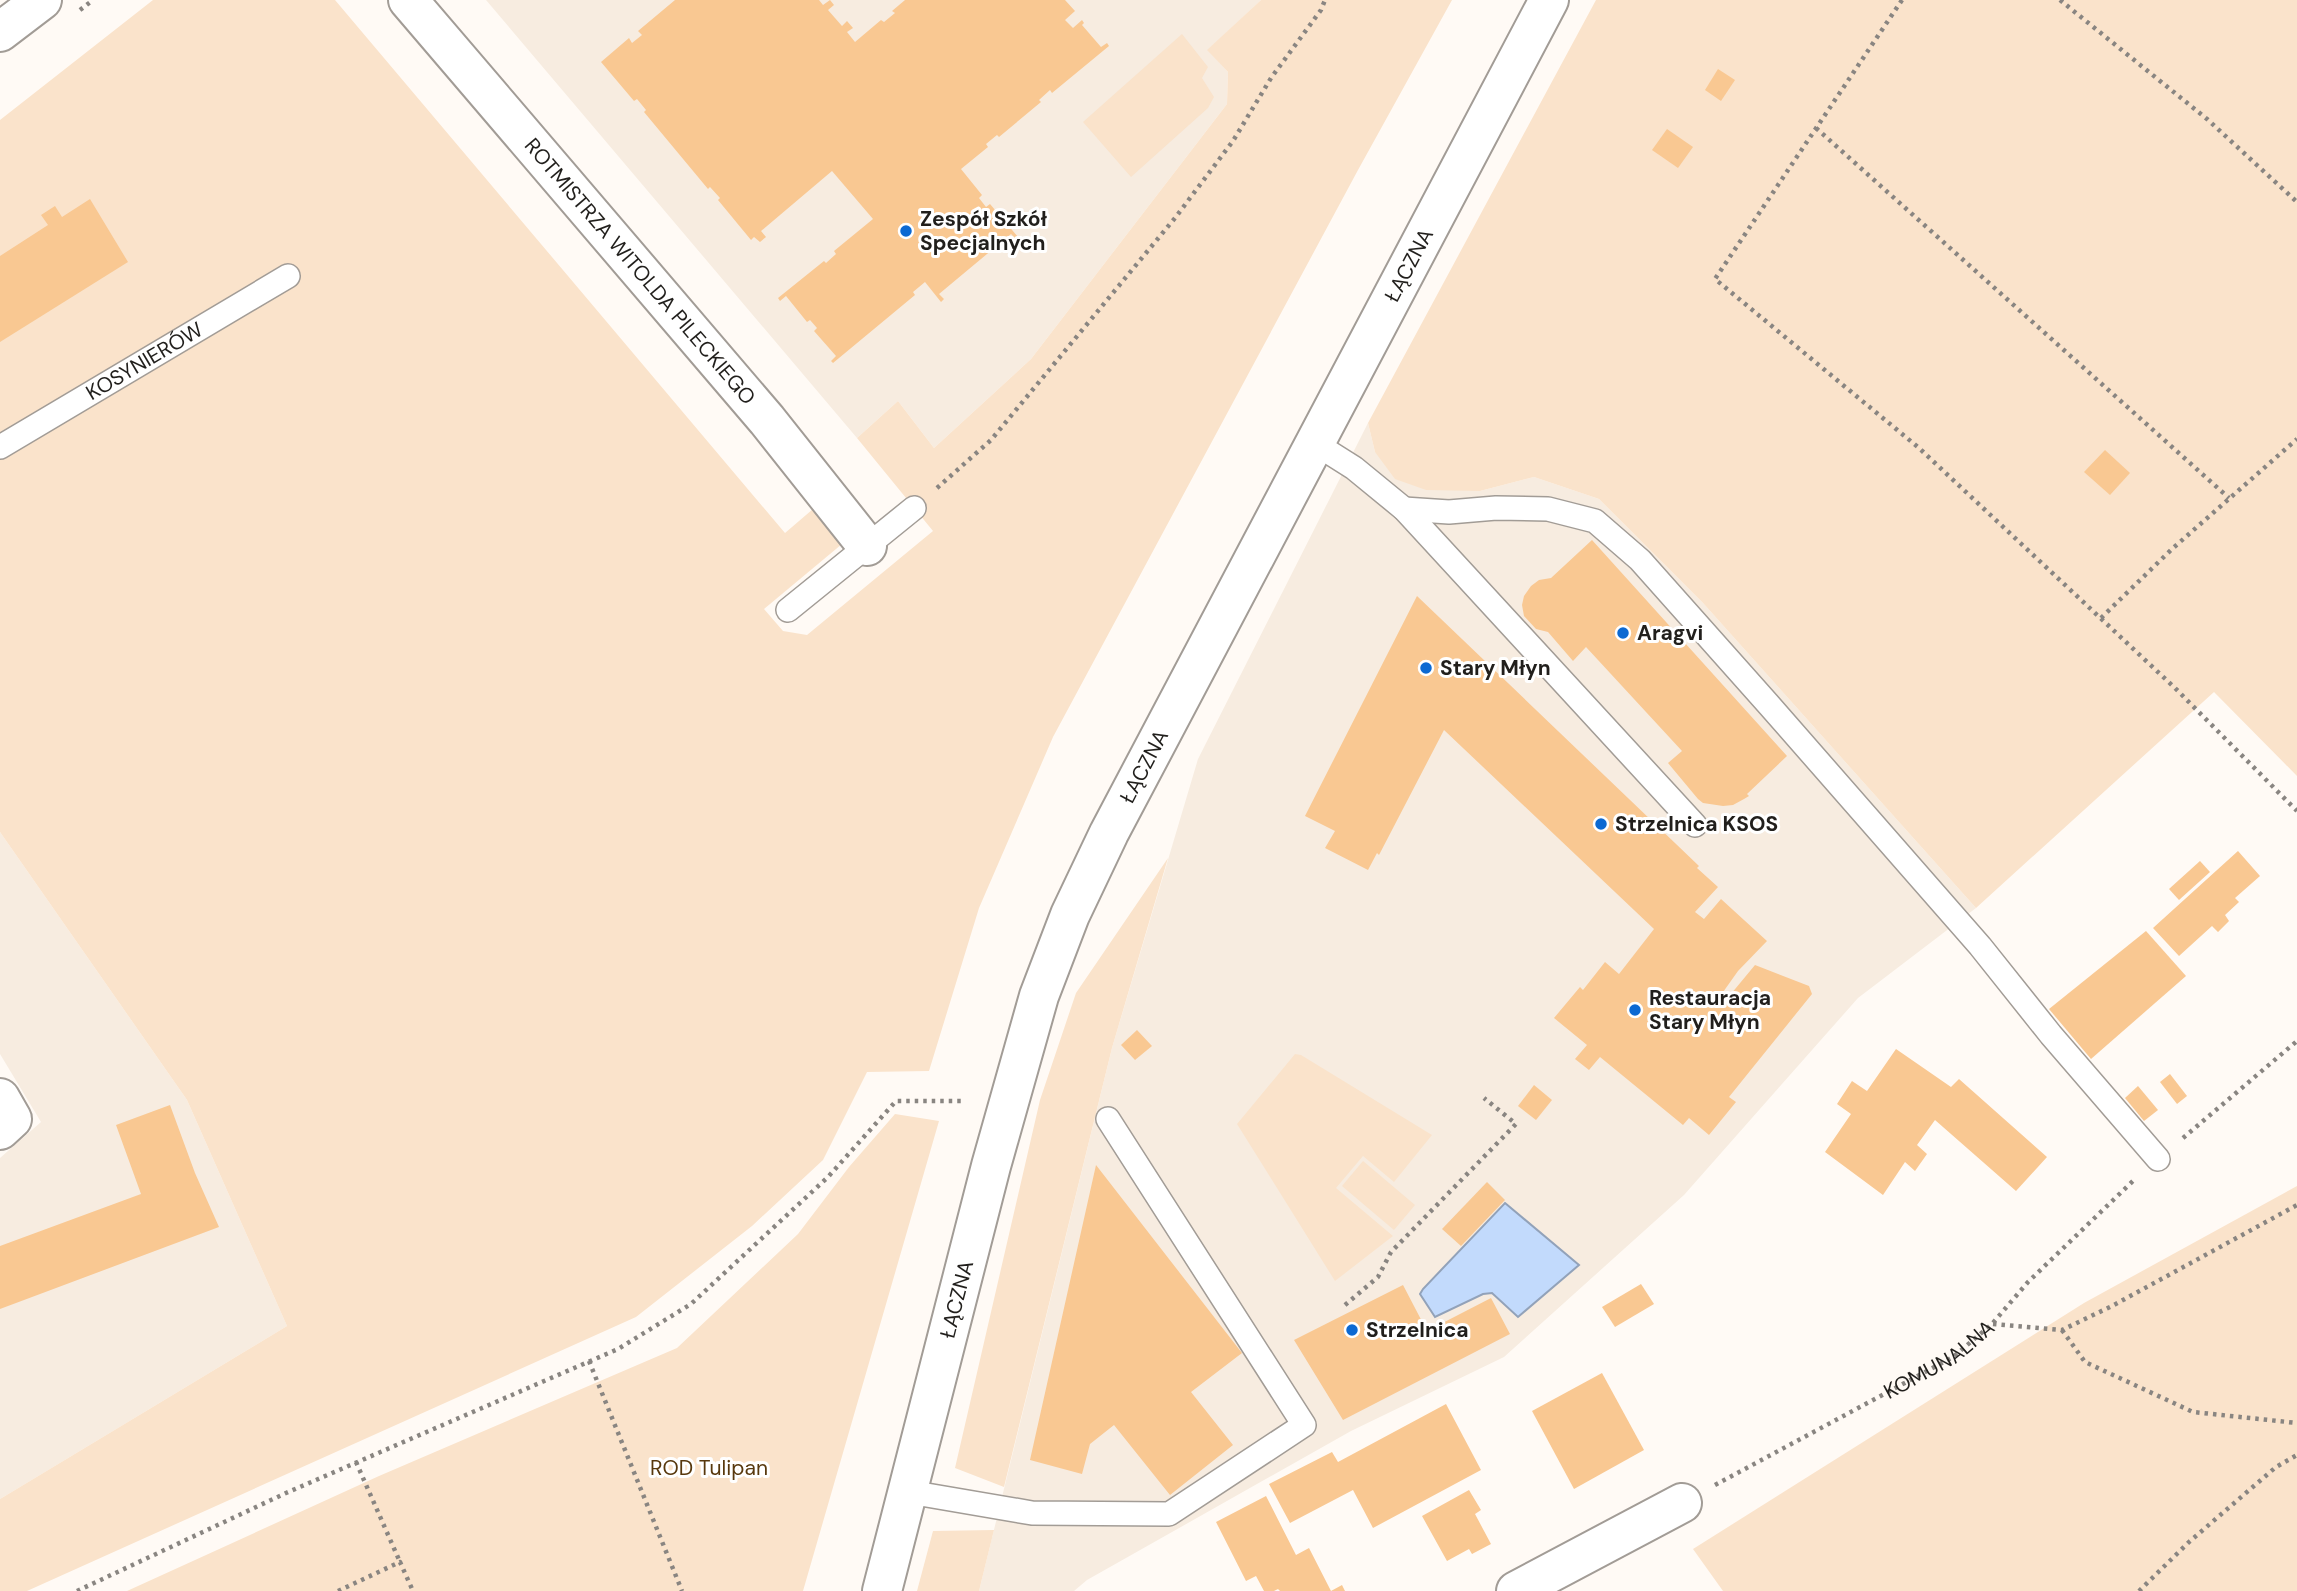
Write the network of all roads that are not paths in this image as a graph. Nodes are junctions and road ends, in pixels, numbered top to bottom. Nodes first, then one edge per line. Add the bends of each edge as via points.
1 (42, 0) edge
2 (408, 0) edge
3 (1549, 0) edge
4 (0, 32) edge
5 (288, 276) dead end
6 (1316, 444) junction
7 (0, 447) edge
8 (914, 508) road end
9 (1404, 509) junction
10 (867, 546) junction
11 (788, 610) dead end
12 (1695, 825) dead end
13 (0, 1098) edge
14 (1108, 1119) dead end
15 (0, 1130) edge
16 (2158, 1158) road end
17 (909, 1492) junction
18 (1682, 1503) road end
19 (882, 1591) edge
20 (1516, 1591) edge

1 - 4 main road
2 - 10 main road, ROTMISTRZA WITOLDA PILECKIEGO
3 - 6 main road, ŁĄCZNA
5 - 7 lane, KOSYNIERÓW
6 - 9 lane
6 - 17 main road, ŁĄCZNA via 1070,915 1039,996 991,1167
8 - 10 lane
9 - 12 lane
9 - 16 lane via 1548,509 1595,521 1640,560 1751,685
10 - 11 lane
13 - 15 main road via 12,1119
14 - 17 lane via 1304,1424 1169,1514 1032,1513
17 - 19 main road, ŁĄCZNA
18 - 20 main road

